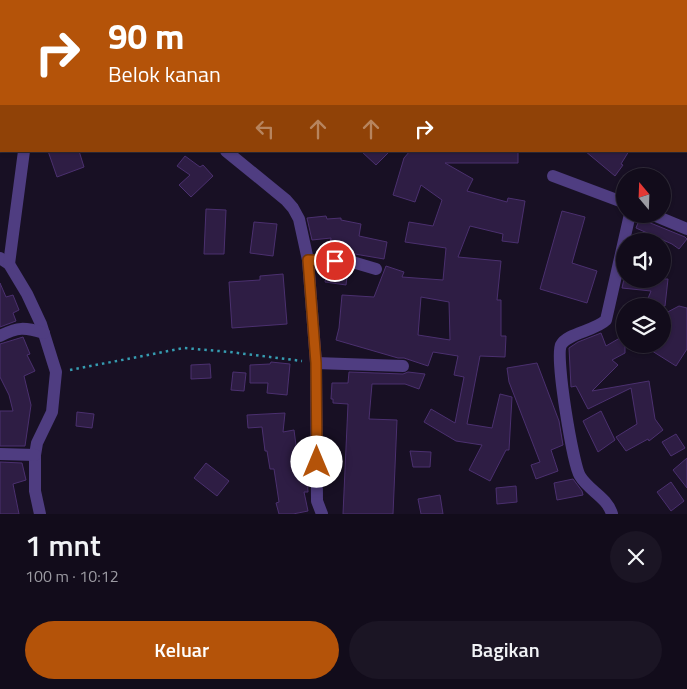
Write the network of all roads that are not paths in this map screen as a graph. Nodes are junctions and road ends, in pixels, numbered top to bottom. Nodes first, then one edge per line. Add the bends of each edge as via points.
1 (24, 152) edge
2 (227, 152) edge
3 (553, 176) dead end
4 (616, 200) edge
5 (671, 222) edge
6 (628, 223) edge
7 (687, 229) edge
8 (308, 260) junction
9 (4, 261) edge
10 (376, 269) dead end
11 (44, 333) junction
12 (0, 336) edge
13 (316, 363) junction
14 (403, 366) dead end
15 (0, 454) edge
16 (35, 455) junction
17 (40, 514) edge
18 (322, 514) edge
19 (612, 514) edge

1 - 9 street
2 - 8 street via 293,208
3 - 4 street
5 - 7 street
6 - 19 street via 606,320 566,339 559,353 578,470 585,482 605,500
8 - 10 street via 349,261
8 - 13 street
9 - 11 street via 27,294
11 - 12 street via 26,328
11 - 16 street via 56,372 52,412 37,443
13 - 14 street
13 - 18 street via 317,501
15 - 16 street
16 - 17 street via 35,491

